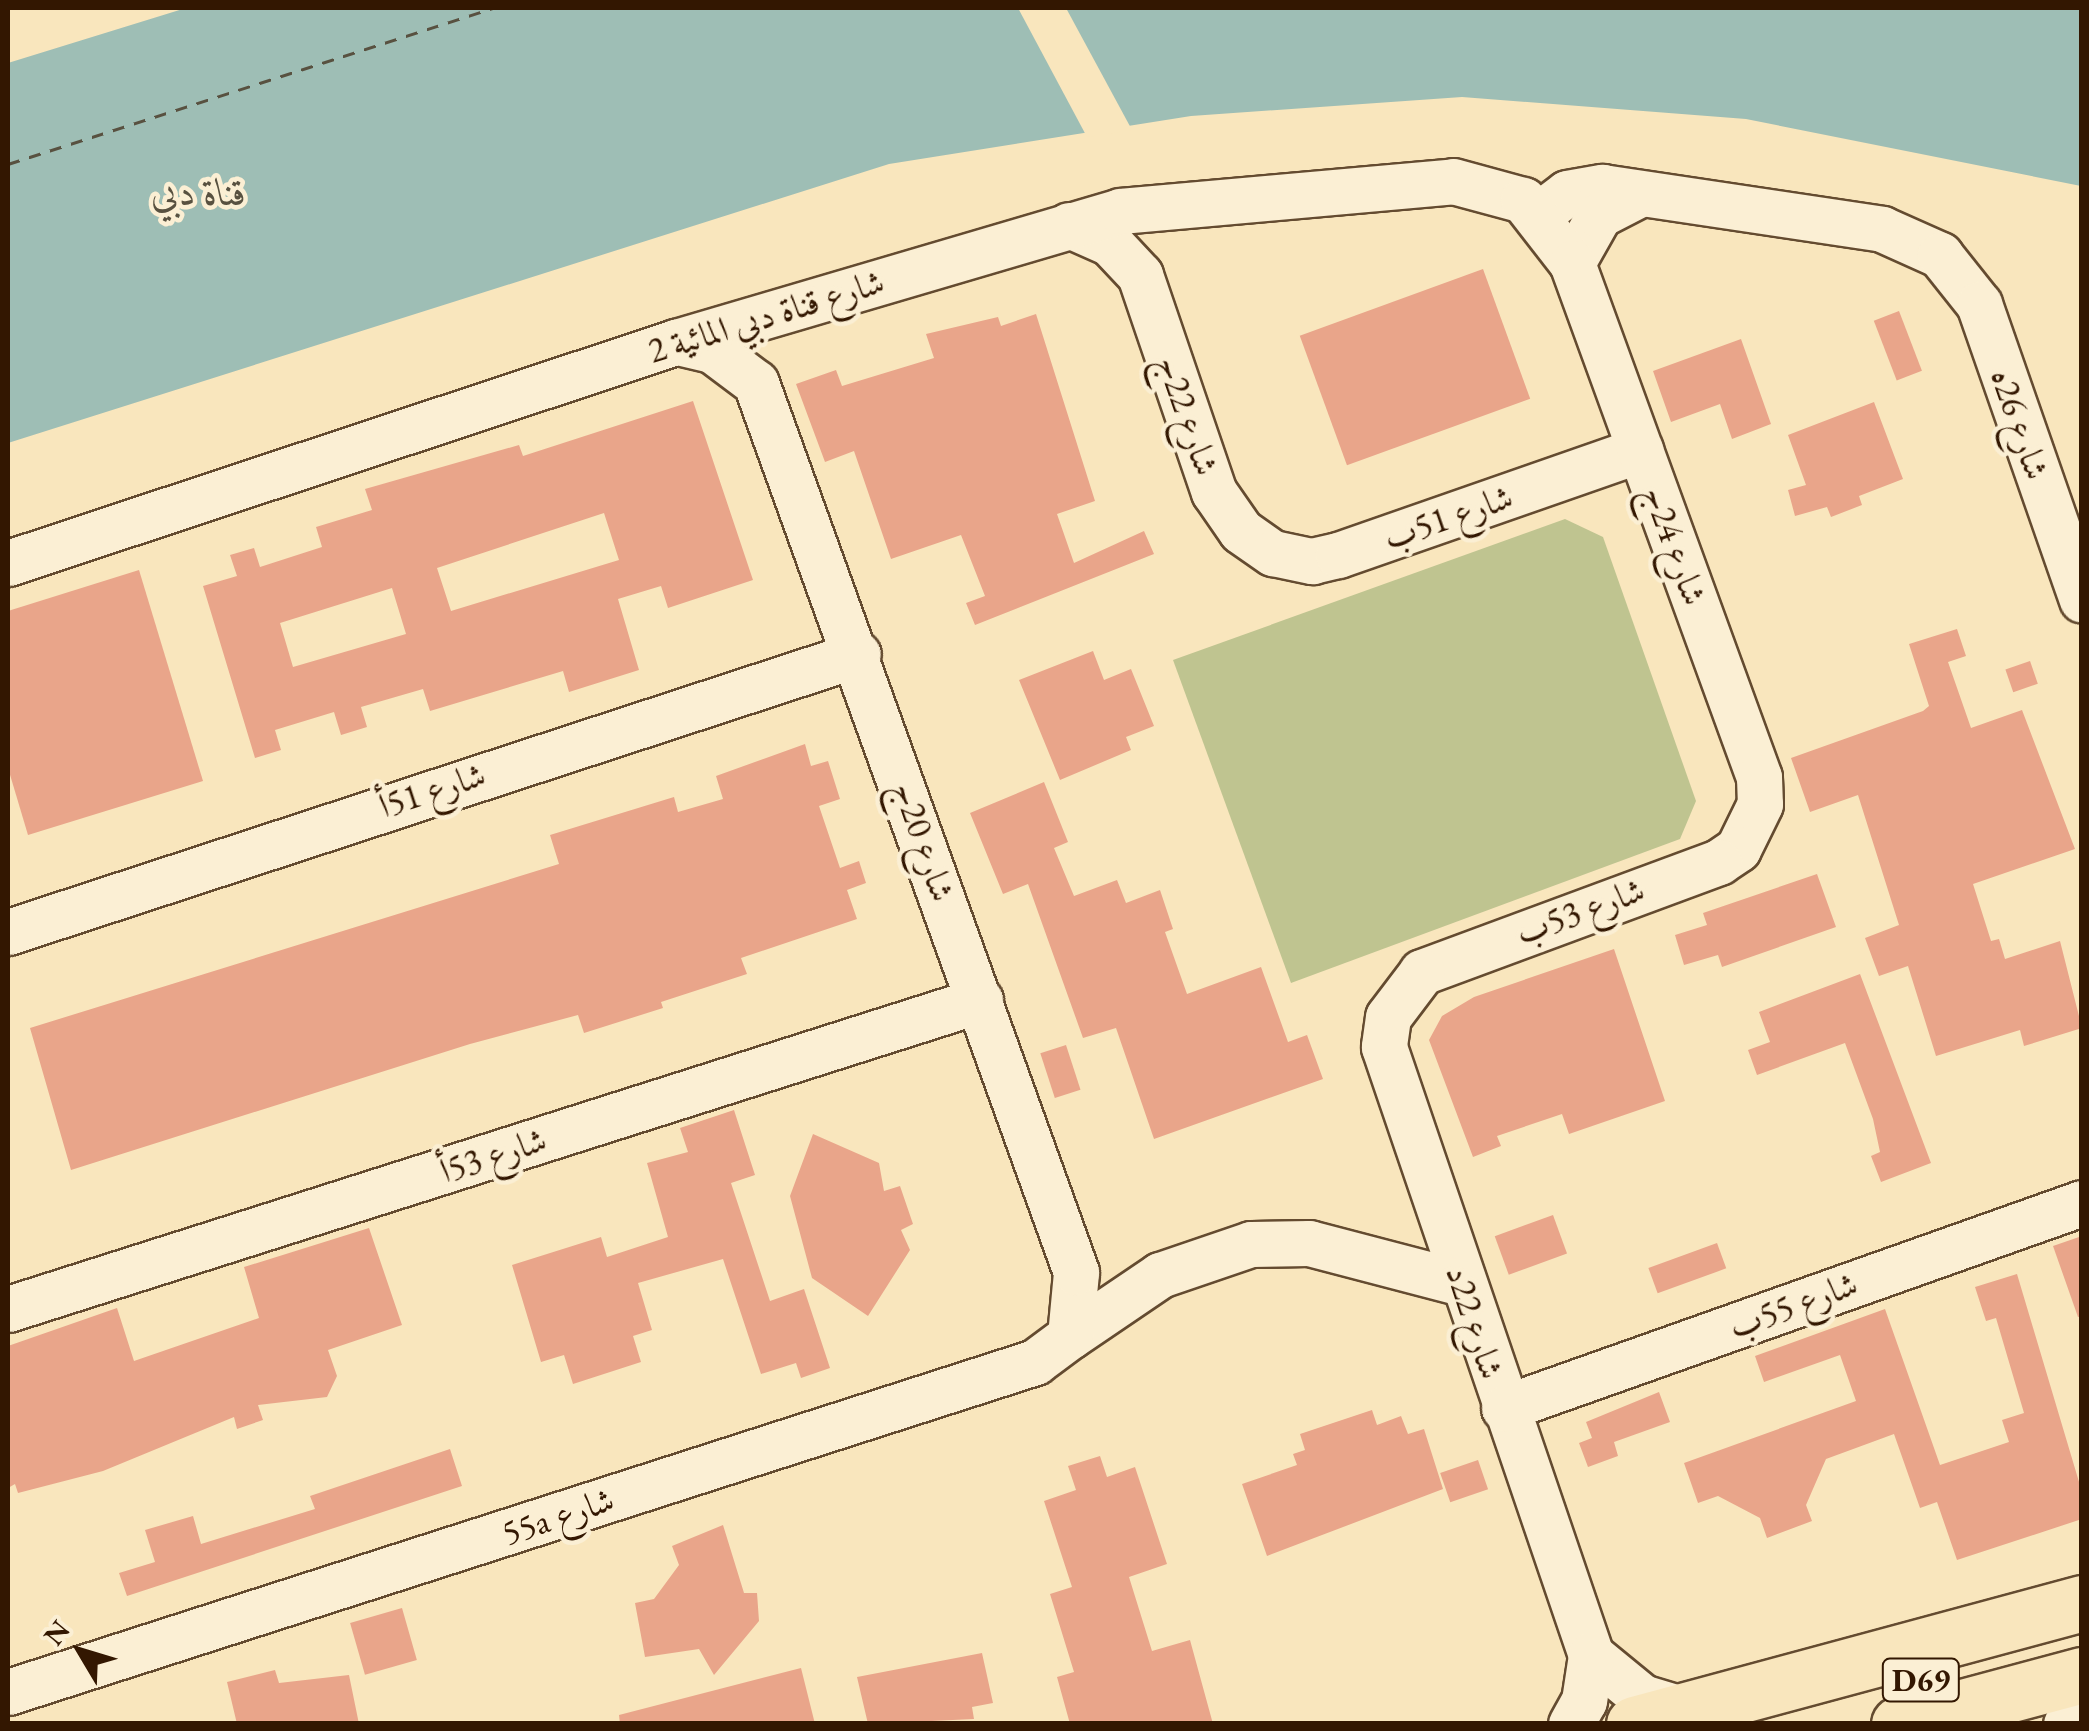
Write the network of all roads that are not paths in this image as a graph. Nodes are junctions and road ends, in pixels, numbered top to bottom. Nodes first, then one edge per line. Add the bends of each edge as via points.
1 (1636, 196) junction
2 (1166, 203) junction
3 (1538, 215) junction
4 (1069, 225) junction
5 (1572, 263) junction
6 (1140, 275) junction
7 (789, 307) junction
8 (676, 342) junction
9 (756, 383) junction
10 (1640, 450) junction
11 (1256, 544) joint
12 (8, 562) edge
13 (2082, 600) edge
14 (858, 654) junction
15 (1751, 830) joint
16 (8, 932) edge
17 (1403, 989) joint
18 (980, 1000) junction
19 (2082, 1203) edge
20 (1462, 1283) junction
21 (8, 1309) edge
22 (1073, 1320) junction
23 (1504, 1408) junction
24 (2082, 1604) edge
25 (2082, 1636) edge
26 (1591, 1655) junction
27 (2082, 1675) edge
28 (8, 1692) edge
29 (1659, 1717) edge
30 (2082, 1719) edge
31 (1571, 1724) edge
32 (1760, 1724) edge
33 (1899, 1724) edge
34 (2066, 1724) edge

1 - 3 street via 1584,188
1 - 5 street via 1599,215
1 - 13 street, شارع 26ه via 1897,233 1940,255 1979,304
2 - 3 street, شارع قناة دبي المائية 2 via 1452,181 1503,192
2 - 4 street, شارع قناة دبي المائية 2
2 - 6 street via 1146,236
3 - 5 street, شارع قناة دبي المائية 2
4 - 6 street, شارع 22ج via 1110,243
4 - 7 street, شارع قناة دبي المائية 2
5 - 10 street, شارع 24ج
6 - 11 street, شارع 22ج via 1214,492
7 - 8 street, شارع قناة دبي المائية 2
7 - 9 street via 760,348
8 - 9 street via 712,350
8 - 12 street, شارع قناة دبي المائية 2
9 - 14 street, شارع 20ج
10 - 11 street, شارع 51ب via 1338,555 1292,559
10 - 15 street, شارع 24ج via 1759,777
14 - 16 street, شارع 51أ
14 - 18 street, شارع 20ج
15 - 17 street, شارع 53ب via 1719,862 1446,959
17 - 20 street, شارع 22د via 1388,1017 1384,1047
18 - 21 street, شارع 53أ
18 - 22 street, شارع 20ج via 1076,1272
19 - 23 street, شارع 55ب
20 - 22 street, 55a شارع via 1337,1248 1251,1244 1160,1274
20 - 23 street, شارع 22د
22 - 28 street, 55a شارع via 1035,1362
23 - 26 street, شارع 22د
24 - 29 main road
25 - 32 main road, D69
26 - 29 street
26 - 31 street, شارع 22د via 1584,1701
27 - 33 main road, D69
30 - 34 street

